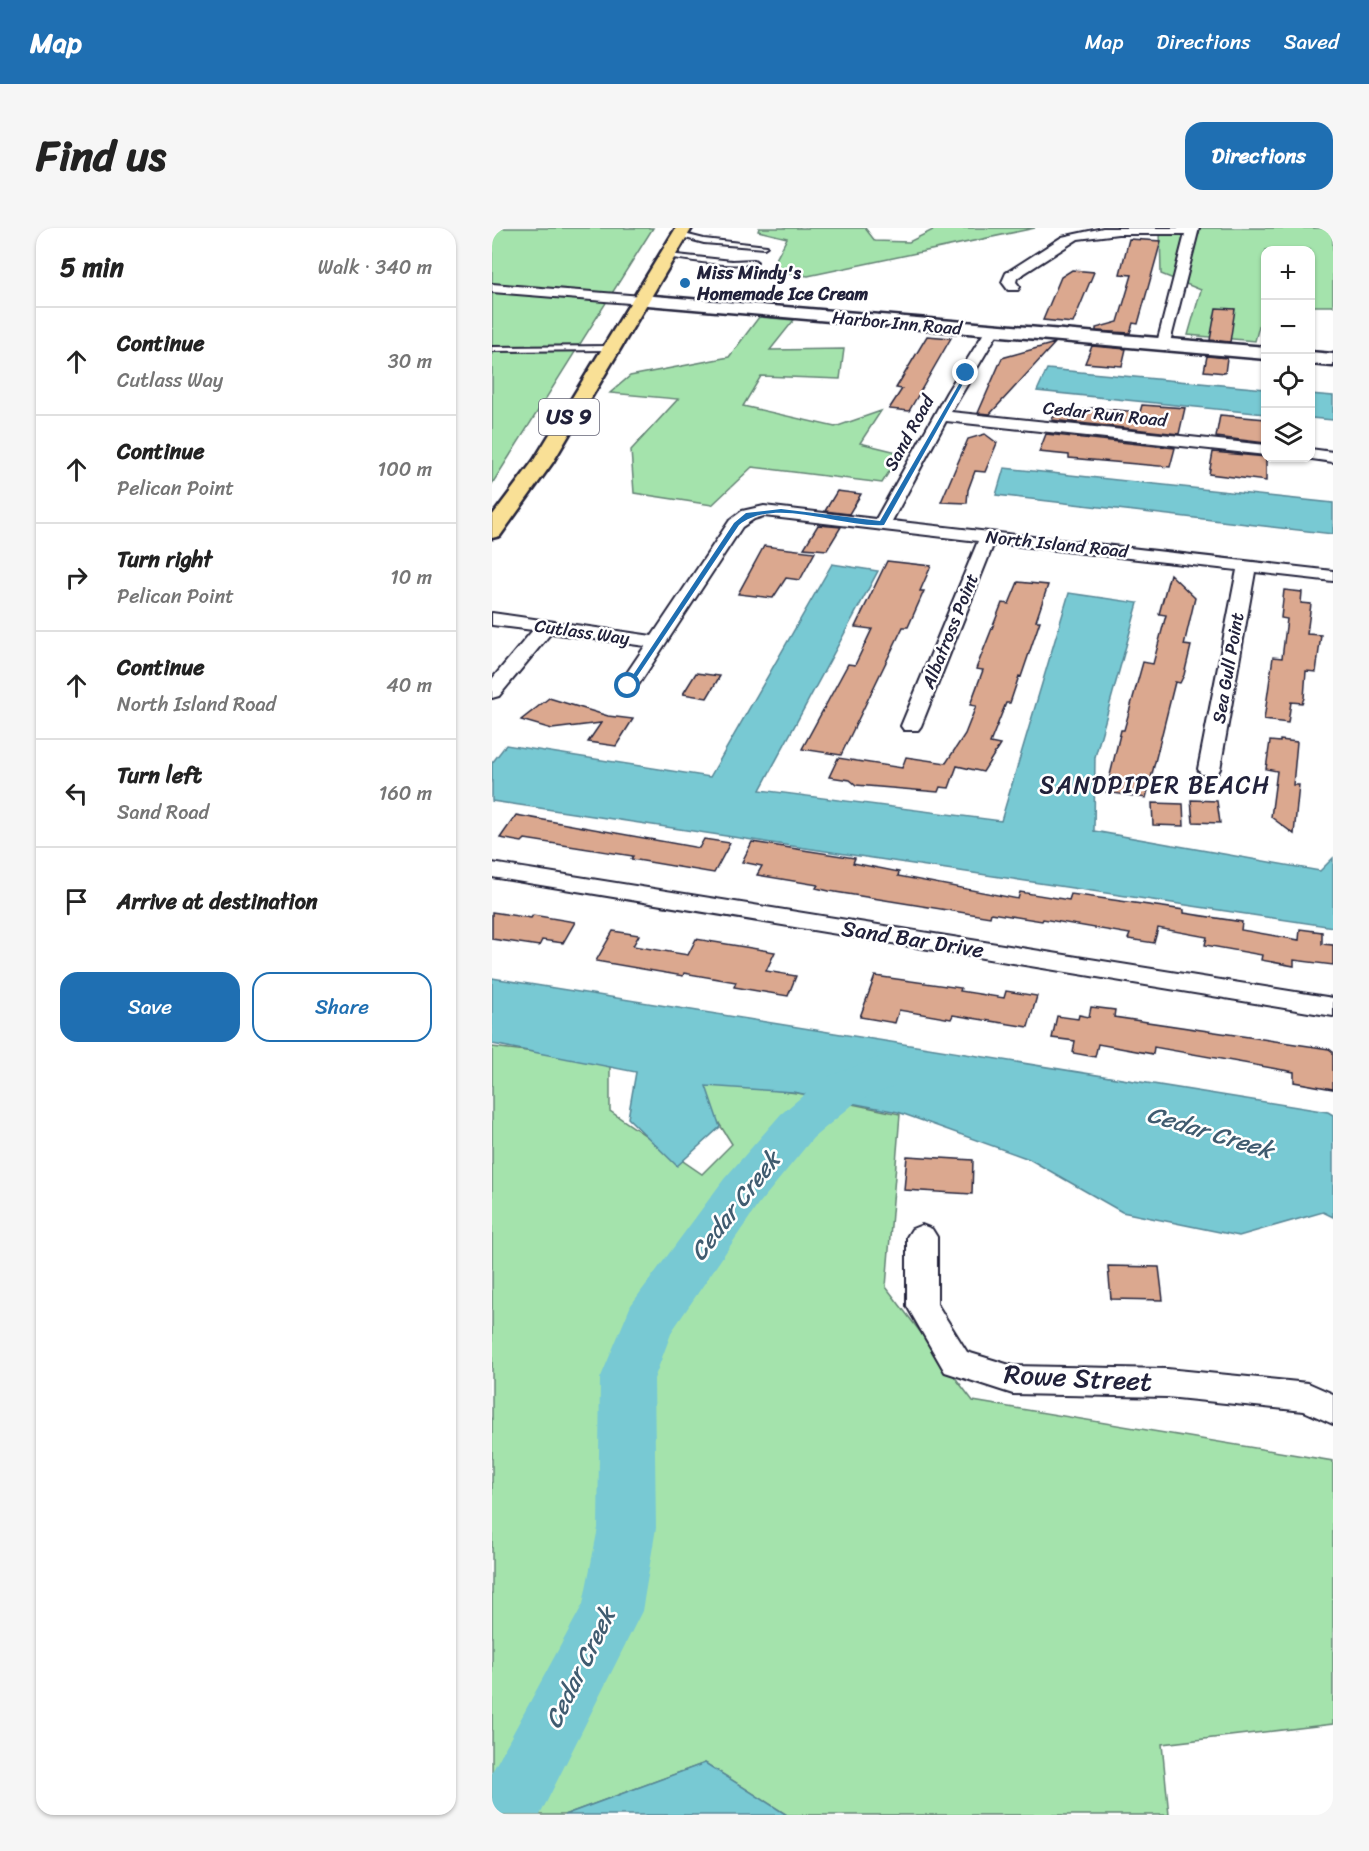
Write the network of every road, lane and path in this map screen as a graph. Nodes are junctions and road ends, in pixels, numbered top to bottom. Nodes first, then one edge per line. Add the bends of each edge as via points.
1 (1193, 229) edge
2 (704, 241) junction
3 (677, 242) edge
4 (764, 246) dead end
5 (754, 262) dead end
6 (1012, 287) dead end
7 (492, 288) edge
8 (642, 300) junction
9 (992, 331) junction
10 (1164, 344) junction
11 (611, 348) junction
12 (492, 349) edge
13 (1261, 353) edge
14 (1315, 358) edge
15 (1333, 360) edge
16 (941, 416) junction
17 (1261, 449) edge
18 (1315, 455) edge
19 (1333, 457) edge
20 (882, 524) junction
21 (492, 531) edge
22 (988, 537) junction
23 (1247, 567) junction
24 (1333, 576) edge
25 (492, 619) edge
26 (546, 627) junction
27 (656, 642) junction
28 (628, 686) dead end
29 (492, 692) edge
30 (911, 726) dead end
31 (1209, 769) dead end
32 (492, 870) edge
33 (1333, 1007) edge
34 (922, 1237) dead end
35 (1333, 1410) edge

1 - 6 street via 1120,229 1082,234 1011,276
1 - 10 street
2 - 3 lane
2 - 3 lane
2 - 4 lane
3 - 5 lane via 698,257 725,264
3 - 8 highway, US 9
7 - 8 street, Harbor Inn Road
8 - 9 main road, Harbor Inn Road
8 - 11 highway, US 9
9 - 10 main road, Harbor Inn Road
9 - 16 street, Sand Road
10 - 13 main road, Harbor Inn Road
11 - 12 lane
11 - 21 highway, US 9 via 543,462
14 - 15 main road
16 - 17 street, Cedar Run Road
16 - 20 street, Sand Road
18 - 19 street
20 - 22 street, North Island Road
20 - 27 street, North Island Road via 781,511 748,515 736,524
22 - 23 street, North Island Road
22 - 30 street, Albatross Point
23 - 24 street, North Island Road
23 - 31 street, Sea Gull Point
25 - 26 street, Cutlass Way
26 - 27 street, Cutlass Way
26 - 29 street
27 - 28 street, Cutlass Way
32 - 33 street, Sand Bar Drive
34 - 35 street, Rowe Street via 922,1306 956,1362 1013,1380 1167,1383 1308,1397

